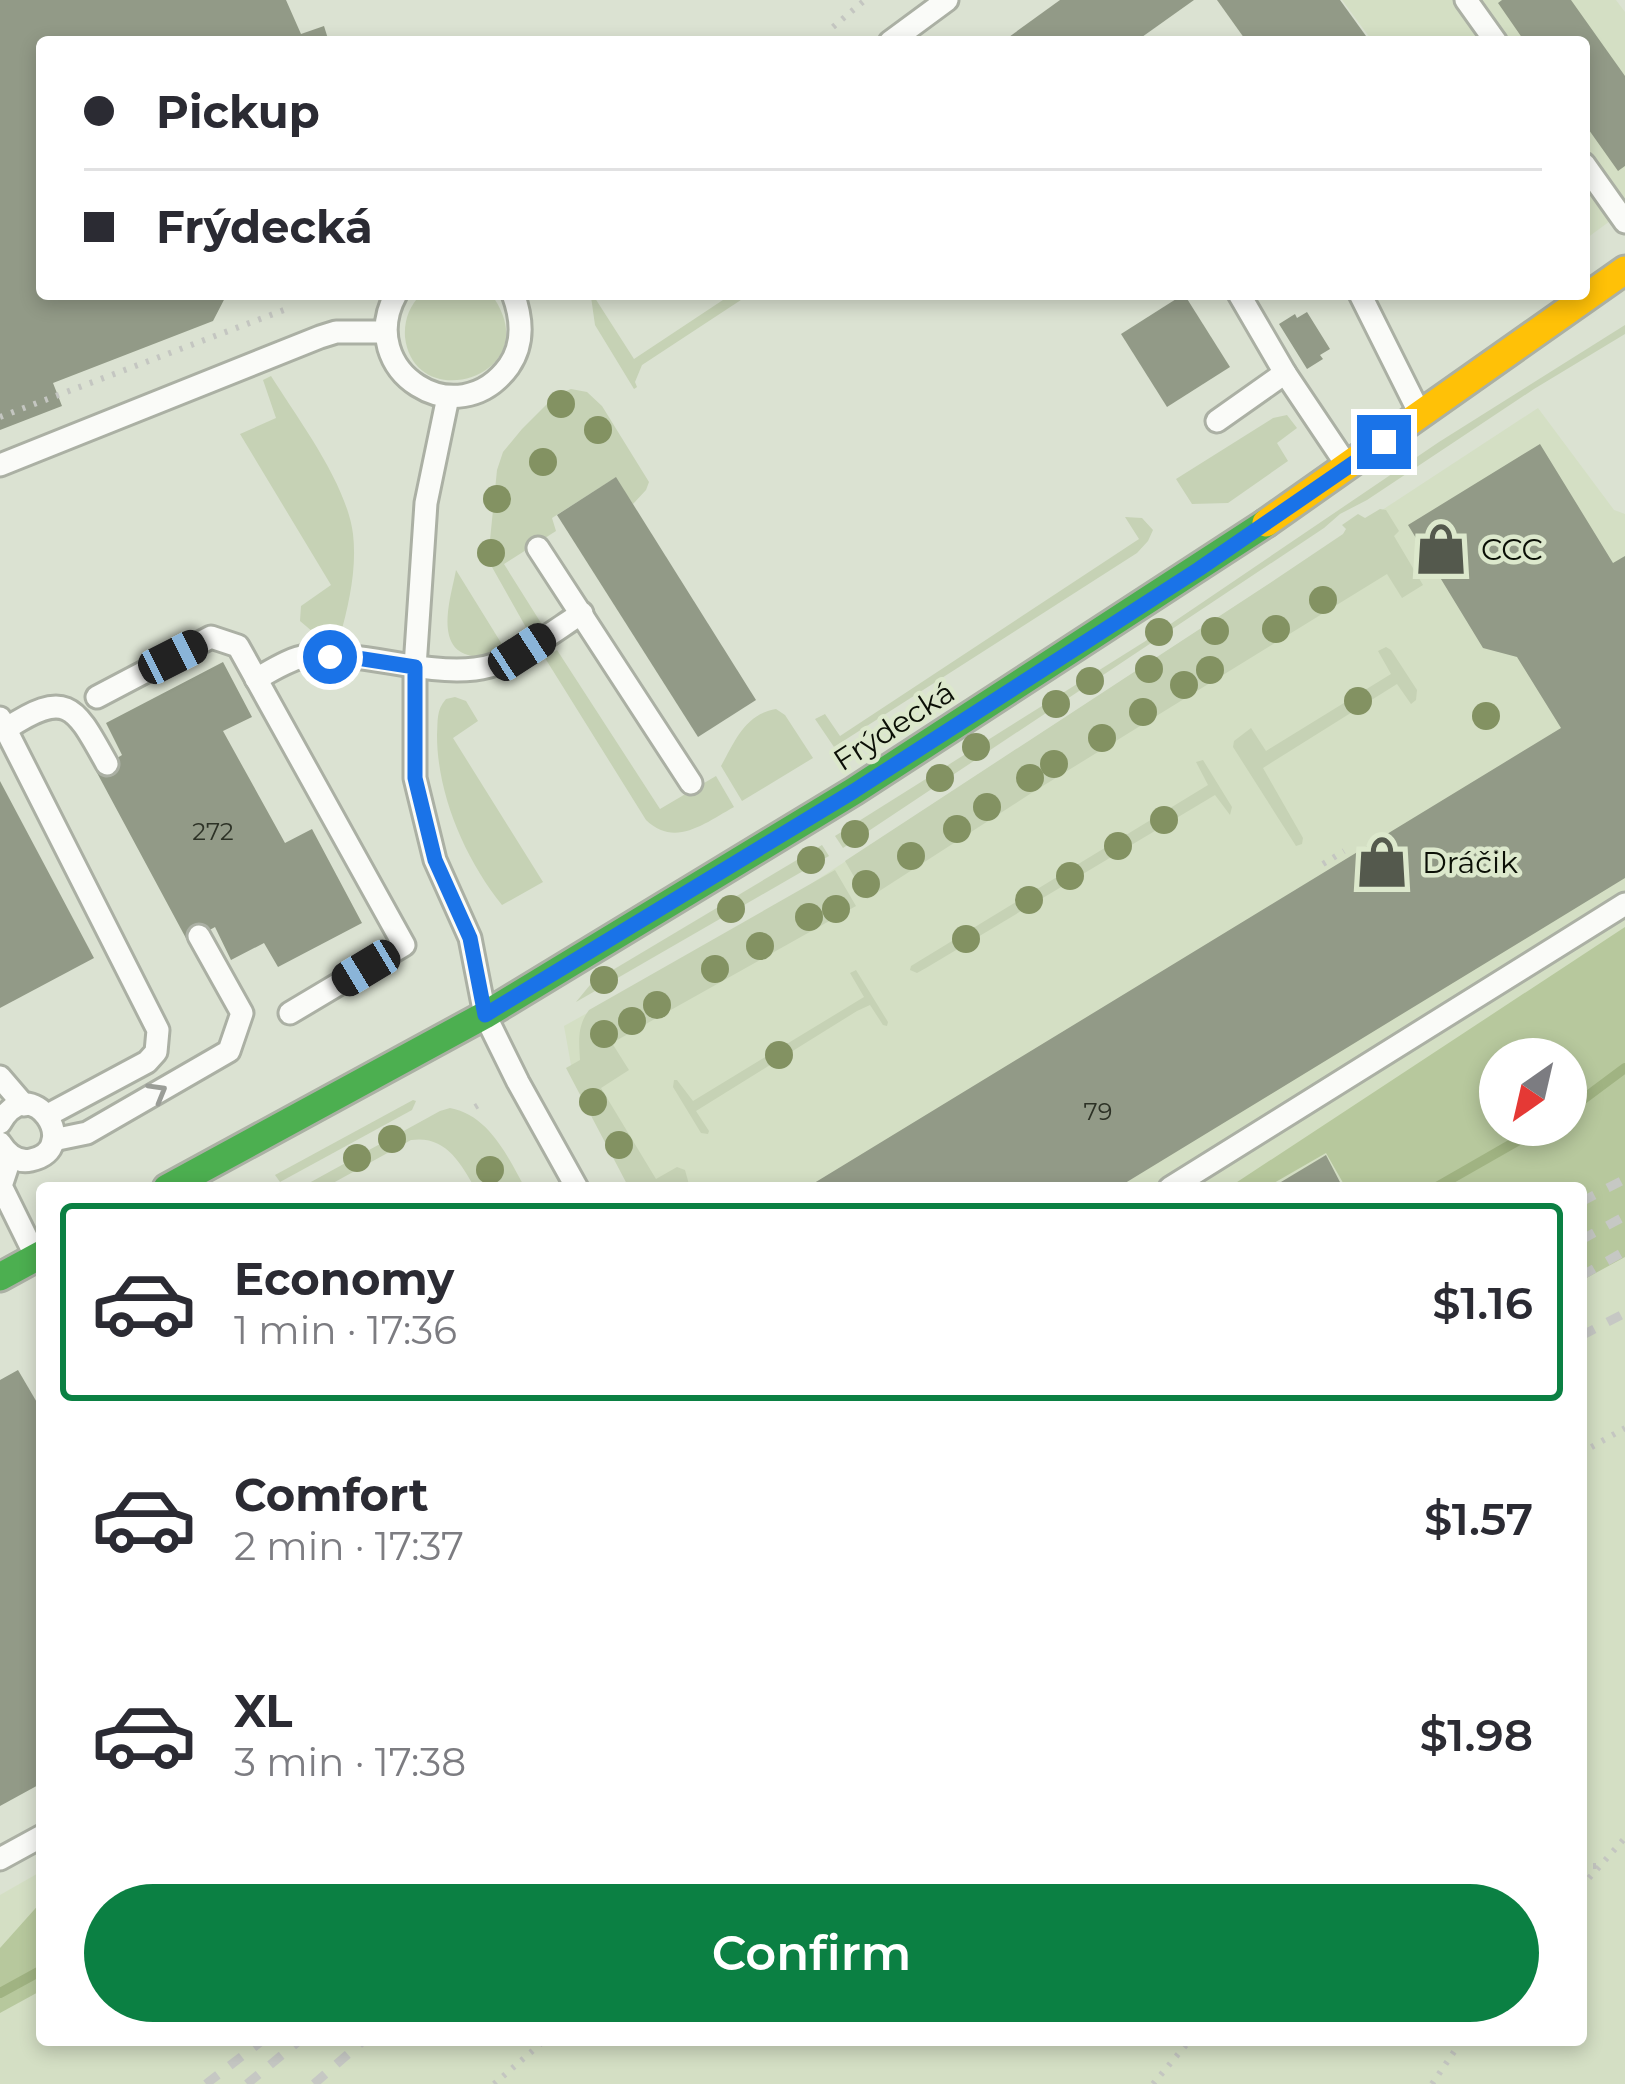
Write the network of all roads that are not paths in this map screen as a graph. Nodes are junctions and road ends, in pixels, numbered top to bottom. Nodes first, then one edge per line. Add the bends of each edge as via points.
1 (946, 0) edge
2 (1466, 0) edge
3 (898, 36) edge
4 (1492, 36) edge
5 (1590, 172) edge
6 (1625, 221) edge
7 (1625, 270) edge
8 (1590, 295) edge
9 (393, 300) edge
10 (514, 300) edge
11 (1242, 300) edge
12 (1363, 300) edge
13 (1583, 300) edge
14 (385, 332) junction
15 (1285, 373) junction
16 (448, 397) junction
17 (1421, 416) junction
18 (1217, 421) dead end
19 (0, 465) edge
20 (1348, 467) junction
21 (538, 548) dead end
22 (582, 613) junction
23 (415, 667) junction
24 (256, 679) junction
25 (98, 697) dead end
26 (3, 723) edge
27 (107, 764) dead end
28 (691, 783) dead end
29 (1625, 904) edge
30 (199, 936) dead end
31 (290, 1013) dead end
32 (485, 1015) junction
33 (0, 1077) edge
34 (25, 1105) junction
35 (48, 1115) junction
36 (0, 1123) edge
37 (53, 1140) junction
38 (6, 1150) edge
39 (177, 1182) edge
40 (574, 1182) edge
41 (1180, 1182) edge
42 (36, 1250) edge
43 (36, 1258) edge
44 (0, 1277) edge
45 (36, 1839) edge
46 (0, 1859) edge

1 - 3 lane
2 - 4 lane
5 - 6 lane
7 - 8 main road, Frýdecká
9 - 14 lane
10 - 16 lane via 521,330 515,357 499,380
11 - 15 lane
12 - 17 lane
13 - 17 main road, Frýdecká
14 - 16 lane via 404,376
14 - 19 lane via 320,337
15 - 18 lane
15 - 20 lane
16 - 23 lane via 426,503
17 - 20 main road, Frýdecká
20 - 32 main road, Frýdecká via 854,791
21 - 22 lane
22 - 23 lane via 478,669
22 - 28 lane
23 - 24 lane via 304,656
23 - 32 lane via 415,778 435,860 470,938
24 - 25 lane via 238,646 212,637
24 - 31 lane via 404,945
26 - 27 lane via 54,705 71,710
26 - 35 lane via 158,1030 147,1062
29 - 41 lane
37 -> 30 lane via 87,1133 229,1051 242,1013
32 - 39 main road, Frýdecká
32 - 40 lane
33 - 34 lane
34 - 35 lane
34 - 36 lane
35 - 37 lane
37 - 38 lane via 36,1159
38 - 42 lane via 1,1186
43 - 44 main road
45 - 46 lane

